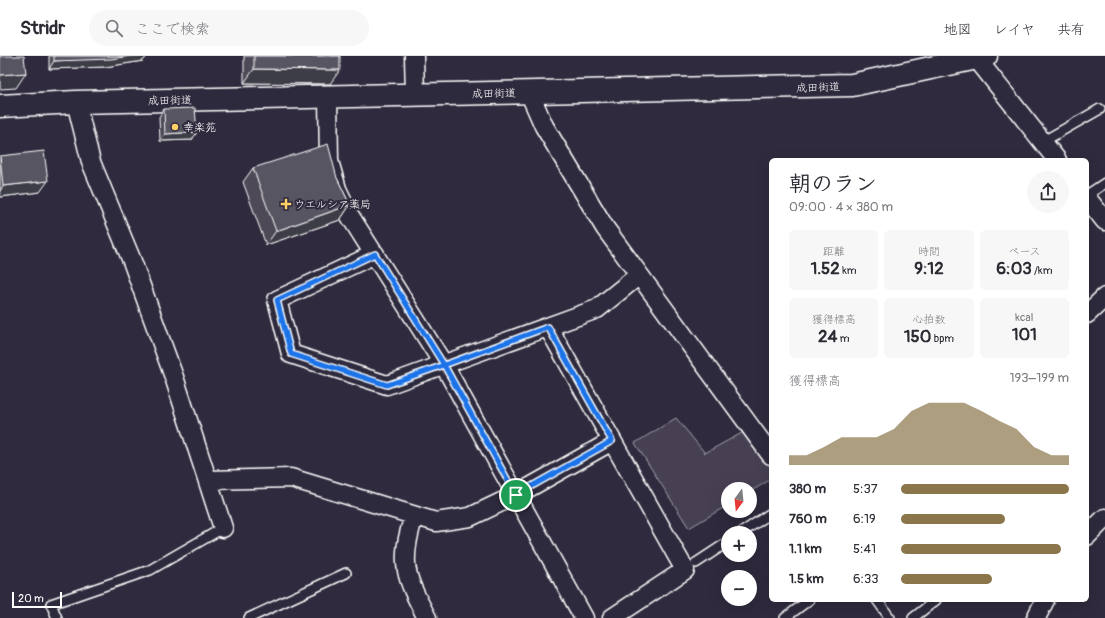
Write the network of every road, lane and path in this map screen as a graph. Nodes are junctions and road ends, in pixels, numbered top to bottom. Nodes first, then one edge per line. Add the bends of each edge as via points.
1 (414, 56) edge
2 (981, 58) edge
3 (529, 92) junction
4 (414, 94) junction
5 (328, 98) junction
6 (76, 102) junction
7 (0, 106) edge
8 (1100, 109) dead end
9 (1042, 142) junction
10 (1055, 158) edge
11 (1105, 183) edge
12 (1089, 195) edge
13 (1089, 200) edge
14 (1105, 221) edge
15 (375, 254) junction
16 (639, 275) junction
17 (1105, 298) edge
18 (1089, 312) edge
19 (548, 327) junction
20 (444, 365) junction
21 (612, 441) junction
22 (769, 451) edge
23 (208, 480) junction
24 (516, 495) junction
25 (769, 514) edge
26 (414, 516) junction
27 (1105, 518) edge
28 (752, 526) edge
29 (223, 528) joint
30 (1089, 534) edge
31 (721, 547) edge
32 (696, 563) dead end
33 (346, 574) dead end
34 (806, 602) edge
35 (878, 602) edge
36 (933, 602) edge
37 (1044, 602) edge
38 (57, 618) edge
39 (249, 618) edge
40 (427, 618) edge
41 (584, 618) edge
42 (612, 618) edge
43 (785, 618) edge
44 (890, 618) edge
45 (913, 618) edge
46 (1036, 618) edge

1 - 4 street
2 - 3 highway, 成田街道 via 852,85
2 - 9 street
3 - 4 highway, 成田街道
3 - 16 street via 544,126 605,228
4 - 5 highway, 成田街道
5 - 6 highway, 成田街道
5 - 15 street via 329,161 336,189
6 - 7 highway, 成田街道
6 - 23 street via 91,162 132,261
8 - 9 lane
9 - 10 street
11 - 12 lane
13 - 14 street
15 - 20 street
15 - 20 street via 277,300 291,354 387,385
16 - 19 street via 597,309
16 - 22 street
17 - 18 street
19 - 20 street
19 - 21 street
20 - 24 street
21 - 24 street
21 - 42 street via 685,570
23 - 26 street via 290,478
23 - 29 street
24 - 26 street via 470,516 436,522
24 - 41 street
25 - 28 lane
26 - 40 street via 406,542 407,575
27 - 30 street
29 - 38 lane via 150,570 51,604
31 - 32 lane
33 - 39 lane
34 - 43 lane
35 - 44 lane
36 - 45 lane
37 - 46 street

